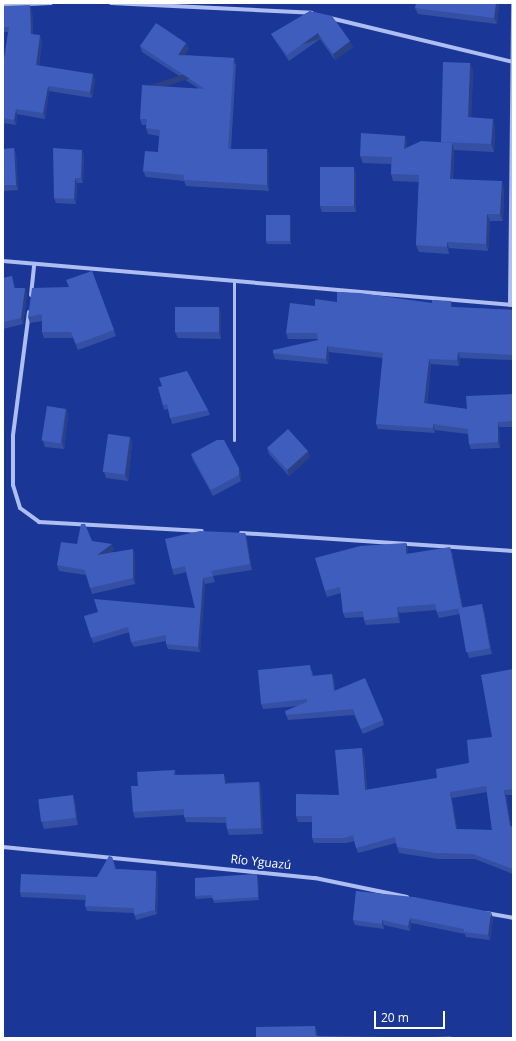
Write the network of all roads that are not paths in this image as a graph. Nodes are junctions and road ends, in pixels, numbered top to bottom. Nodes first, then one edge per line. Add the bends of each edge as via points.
1 (51, 3) edge
2 (110, 3) edge
3 (512, 3) edge
4 (3, 5) edge
5 (318, 15) edge
6 (326, 16) edge
7 (512, 62) edge
8 (3, 261) edge
9 (34, 264) junction
10 (234, 282) junction
11 (30, 301) edge
12 (511, 305) edge
13 (29, 308) edge
14 (234, 440) dead end
15 (211, 532) edge
16 (235, 533) edge
17 (513, 551) edge
18 (3, 847) edge
19 (414, 898) edge
20 (482, 912) edge
21 (513, 918) edge

1 - 4 street
2 - 5 street via 243,12 303,11
3 - 7 street
6 - 7 street
7 - 12 street
8 - 9 street
9 - 10 street
9 - 11 street
10 - 12 street
10 - 14 lane
13 - 15 street via 13,436 13,485 20,508 39,522
16 - 17 street
18 - 19 street, Río Yguazú via 315,878
20 - 21 street

